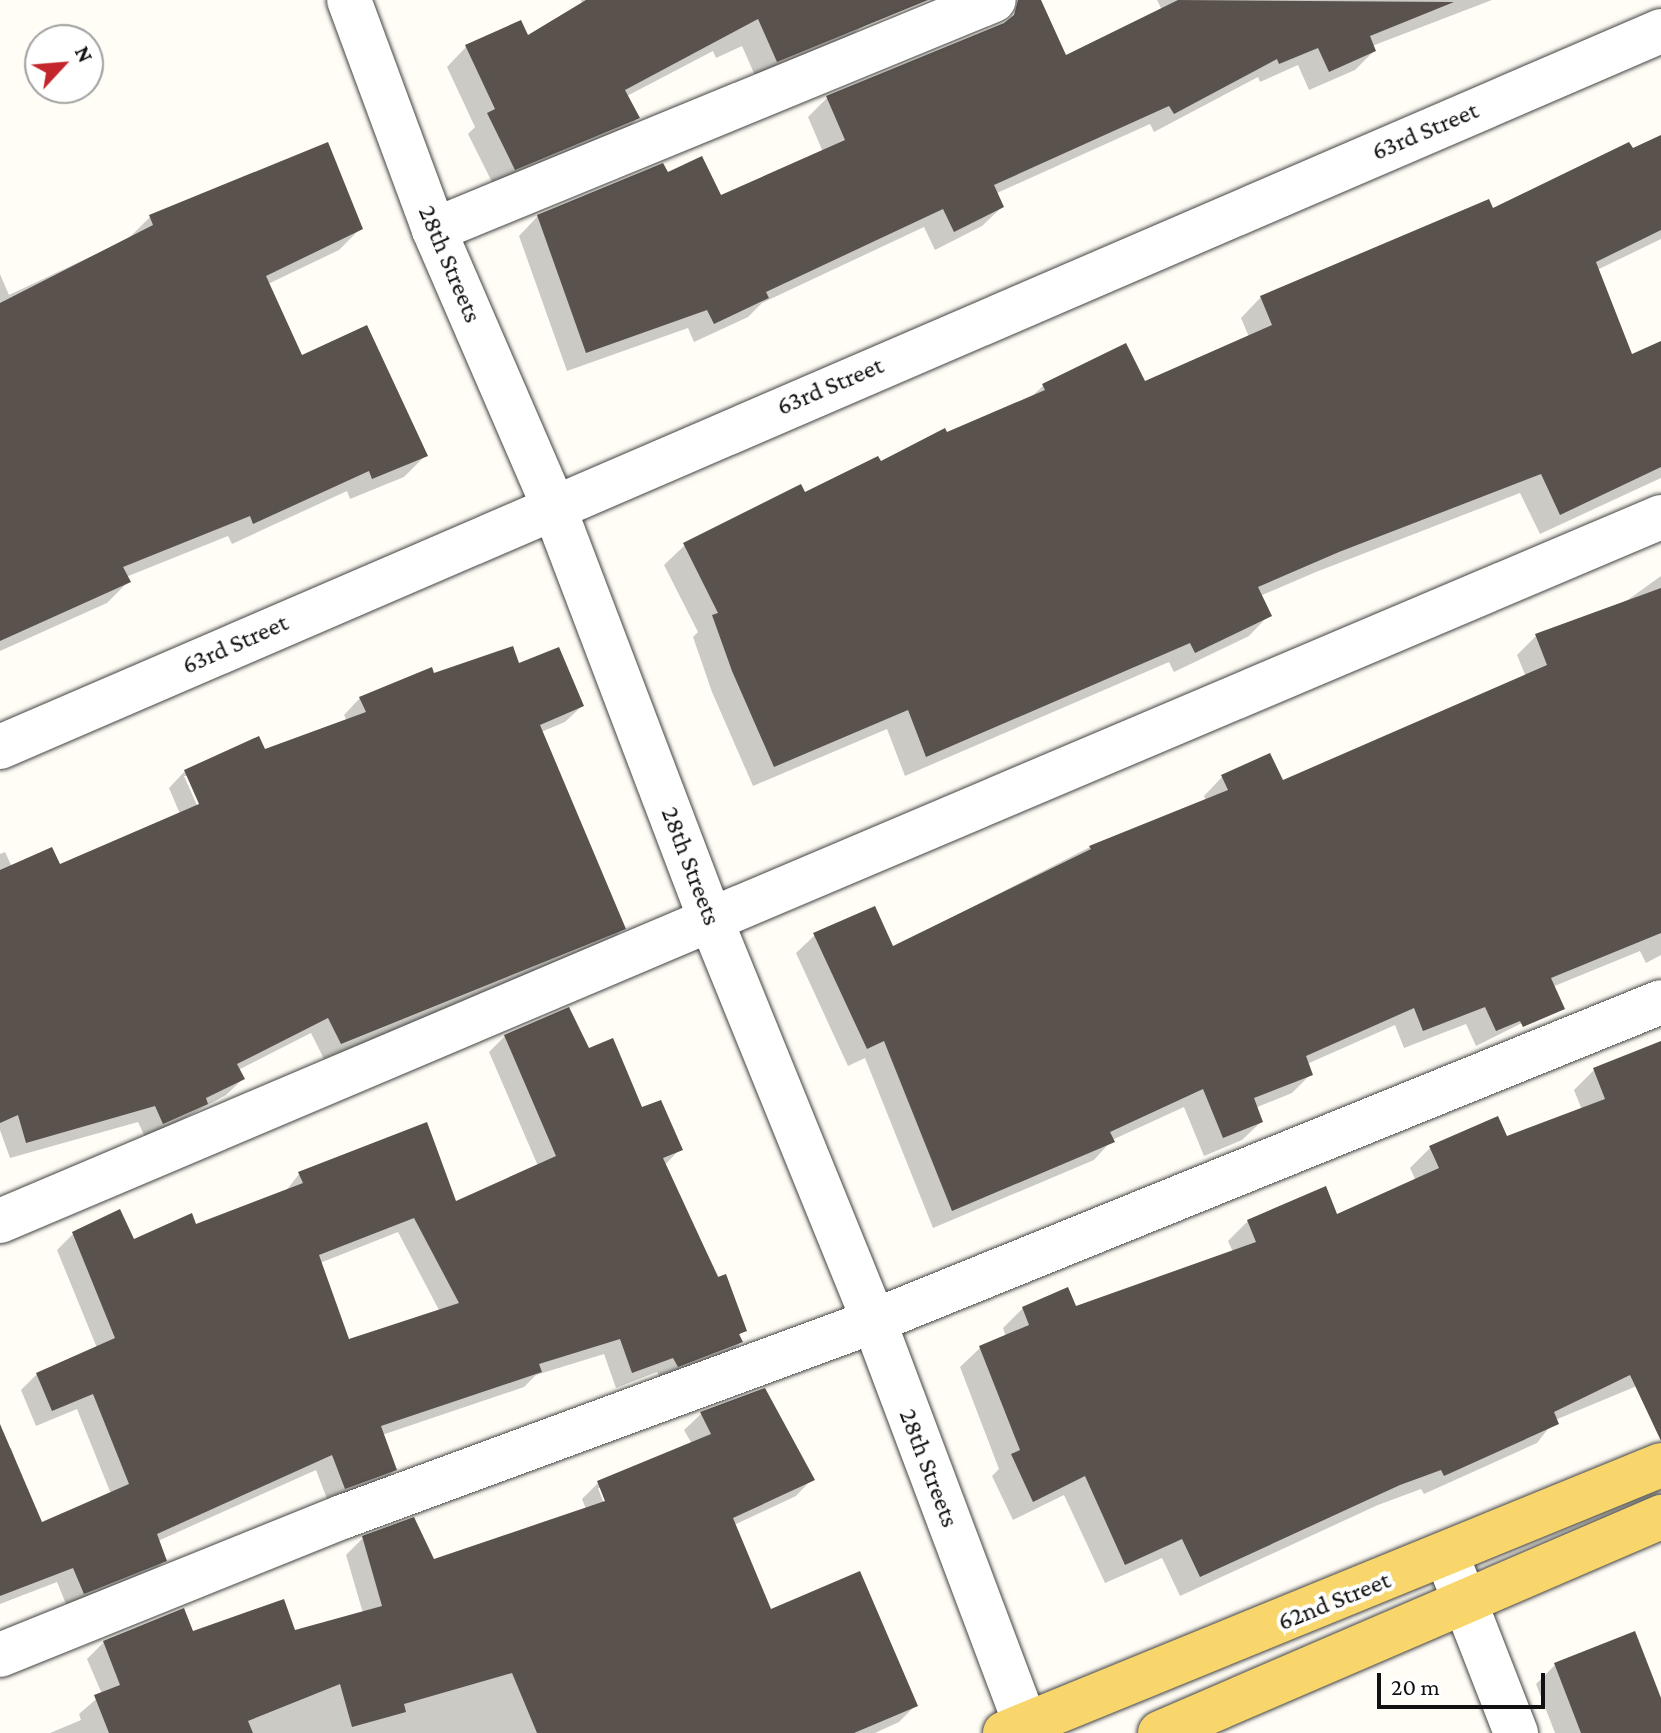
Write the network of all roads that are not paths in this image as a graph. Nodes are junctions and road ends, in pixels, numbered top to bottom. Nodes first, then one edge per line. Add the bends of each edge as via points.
1 (349, 0) edge
2 (994, 0) edge
3 (1661, 31) edge
4 (434, 230) junction
5 (553, 505) junction
6 (1661, 517) edge
7 (0, 747) edge
8 (711, 920) junction
9 (1661, 1002) edge
10 (0, 1221) edge
11 (874, 1321) junction
12 (1661, 1465) edge
13 (1661, 1517) edge
14 (1447, 1556) junction
15 (1467, 1602) junction
16 (0, 1655) edge
17 (1020, 1730) edge
18 (1160, 1733) edge
19 (1516, 1733) edge

1 - 4 street, 28th Streets
2 - 4 street
3 - 5 street, 63rd Street
4 - 5 street, 28th Streets
5 - 7 street, 63rd Street
5 - 8 street, 28th Streets
6 - 8 street
8 - 10 street
8 - 11 street, 28th Streets
9 - 11 street
11 - 16 street via 342,1517
11 - 17 street, 28th Streets
12 - 14 main road, 62nd Street
13 - 15 main road
14 - 15 street
14 - 17 main road, 62nd Street
15 - 18 main road
15 - 19 street

